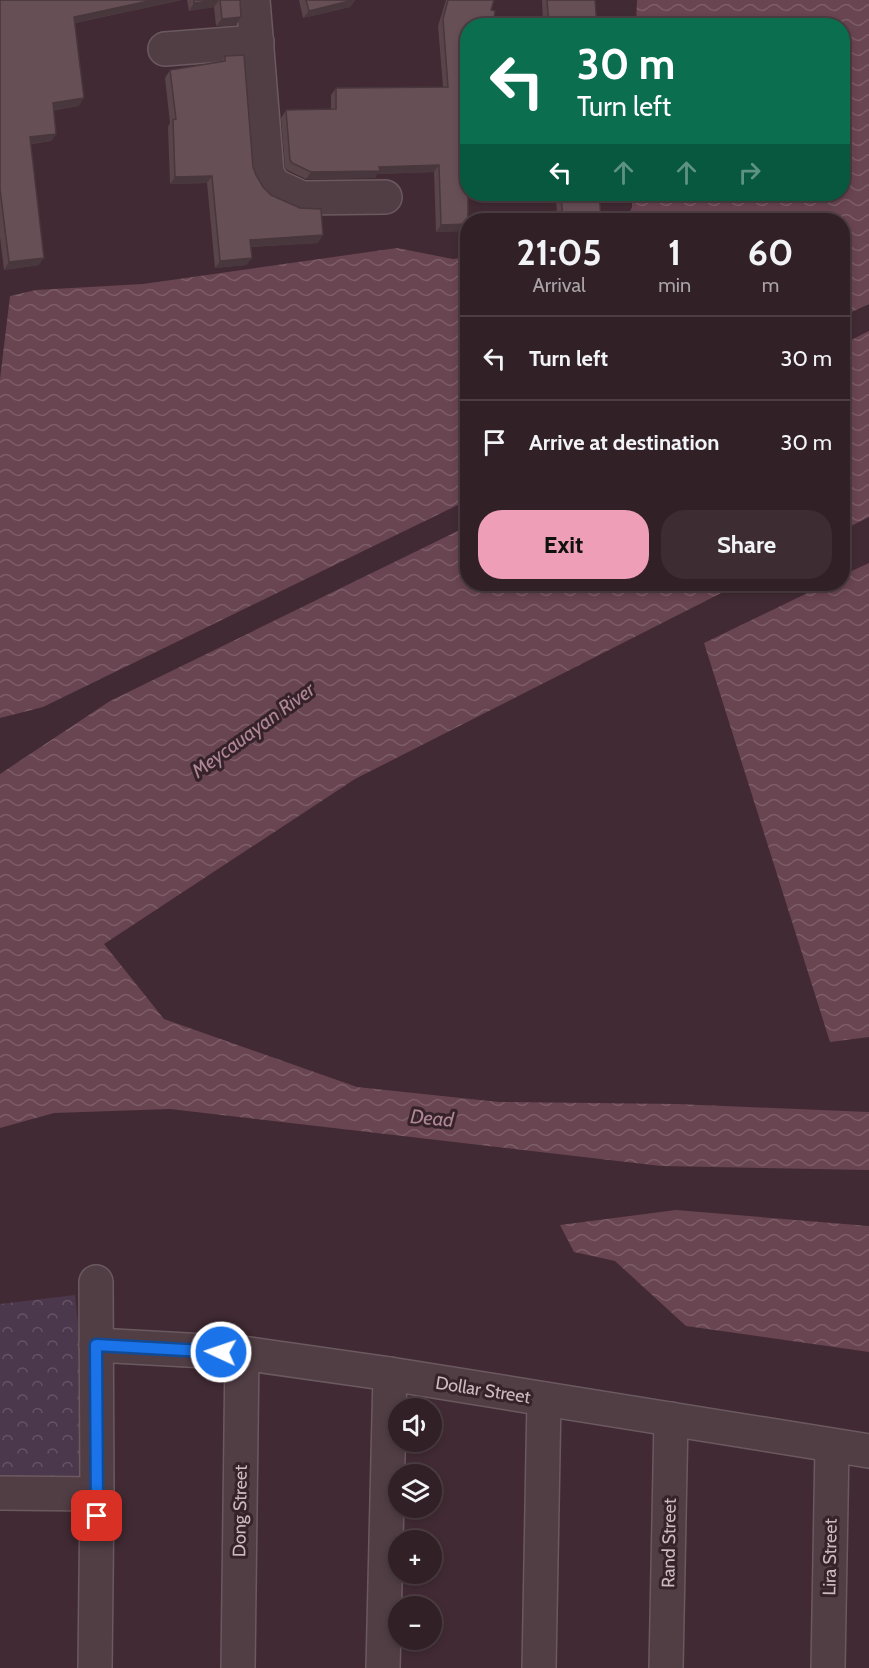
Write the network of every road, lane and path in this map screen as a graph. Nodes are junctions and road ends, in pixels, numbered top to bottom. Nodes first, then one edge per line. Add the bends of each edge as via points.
1 (254, 0) edge
2 (257, 42) junction
3 (165, 49) dead end
4 (385, 197) dead end
5 (96, 1282) dead end
6 (96, 1345) junction
7 (242, 1353) junction
8 (390, 1374) junction
9 (544, 1400) junction
10 (671, 1419) junction
11 (832, 1446) junction
12 (869, 1451) edge
13 (0, 1493) edge
14 (97, 1494) junction
15 (95, 1668) edge
16 (238, 1668) edge
17 (383, 1668) edge
18 (539, 1668) edge
19 (666, 1668) edge
20 (828, 1668) edge

1 - 2 street
2 - 3 street
2 - 4 street via 267,173 274,185 302,198
5 - 6 street
6 - 7 street, Dollar Street
6 - 14 street
7 - 8 street, Dollar Street
7 - 16 street, Dong Street
8 - 9 street, Dollar Street
8 - 17 street
9 - 10 street, Dollar Street
9 - 18 street
10 - 11 street, Dollar Street
10 - 19 street, Rand Street
11 - 12 street, Dollar Street
11 - 20 street, Lira Street
13 - 14 street
14 - 15 street

